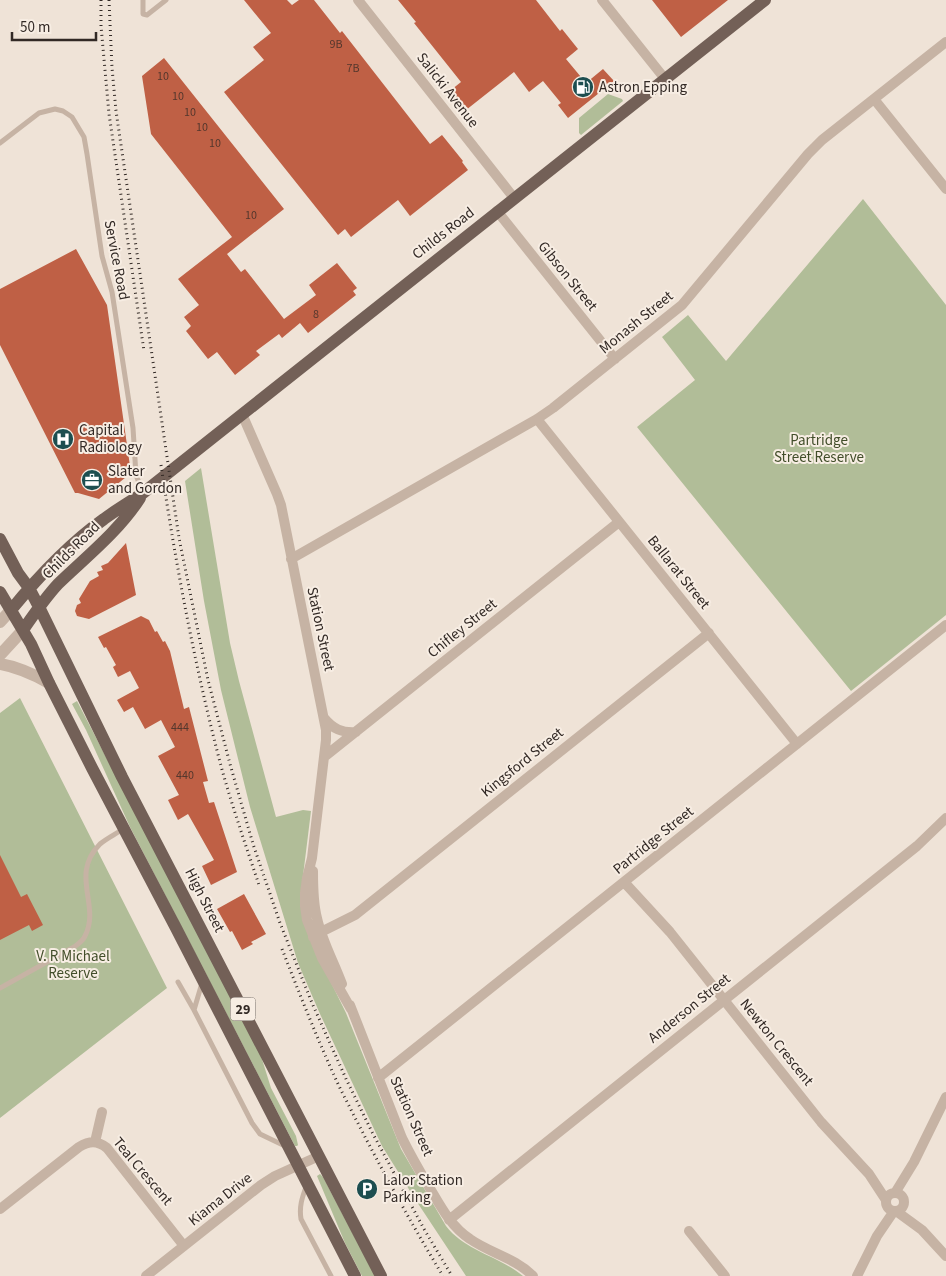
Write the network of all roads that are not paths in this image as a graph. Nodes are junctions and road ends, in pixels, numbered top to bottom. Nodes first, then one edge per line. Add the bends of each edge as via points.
1 (143, 0) edge
2 (166, 0) edge
3 (358, 0) edge
4 (602, 0) edge
5 (765, 0) edge
6 (946, 42) edge
7 (665, 79) junction
8 (874, 99) junction
9 (0, 143) edge
10 (946, 189) edge
11 (514, 198) junction
12 (497, 211) junction
13 (615, 359) junction
14 (242, 414) junction
15 (538, 419) junction
16 (142, 493) junction
17 (619, 522) junction
18 (0, 539) edge
19 (291, 559) junction
20 (29, 588) junction
21 (0, 592) edge
22 (39, 607) junction
23 (11, 610) junction
24 (0, 622) edge
25 (946, 625) edge
26 (23, 630) junction
27 (709, 633) junction
28 (0, 655) edge
29 (0, 664) edge
30 (49, 682) junction
31 (324, 718) junction
32 (356, 732) junction
33 (797, 744) junction
34 (324, 757) junction
35 (946, 818) edge
36 (124, 829) junction
37 (624, 882) junction
38 (319, 935) junction
39 (202, 980) junction
40 (178, 982) dead end
41 (0, 988) edge
42 (724, 1000) junction
43 (194, 1010) junction
44 (378, 1078) junction
45 (946, 1097) edge
46 (102, 1112) dead end
47 (95, 1142) junction
48 (290, 1148) junction
49 (319, 1156) junction
50 (298, 1165) junction
51 (308, 1184) junction
52 (895, 1202) junction
53 (0, 1209) edge
54 (449, 1220) junction
55 (689, 1231) dead end
56 (184, 1246) junction
57 (946, 1256) edge
58 (158, 1272) edge
59 (146, 1276) edge
60 (331, 1276) edge
61 (355, 1276) edge
62 (381, 1276) edge
63 (533, 1276) edge
64 (726, 1276) edge
65 (857, 1276) edge

1 - 2 lane via 143,14 147,15
3 - 11 street, Salicki Avenue
4 - 7 street
5 - 7 main road, Childs Road
6 - 8 street, Monash Street
7 - 11 main road, Childs Road
8 - 10 street
8 - 13 street, Monash Street via 808,154 682,305
9 - 16 lane, Service Road via 39,113 55,109 72,118 84,137 133,428 136,475
11 - 12 main road, Childs Road
12 - 13 street, Gibson Street
12 - 14 main road, Childs Road
13 - 15 street, Monash Street
14 - 16 main road, Childs Road
14 - 19 street, Station Street via 277,494
15 - 17 street, Ballarat Street
15 - 19 street, Monash Street
16 - 20 main road, Childs Road via 96,525
16 - 22 main road, Childs Road via 132,511
17 - 27 street, Ballarat Street
17 - 32 street, Chifley Street
18 - 20 main road, High Street / 29
19 - 31 street, Station Street
20 - 22 main road, High Street / 29
20 - 23 main road, Childs Road
21 - 23 main road, 29
22 - 26 main road, Childs Road
22 - 49 main road, High Street / 29 via 122,776
23 - 24 street
23 - 26 main road, 29
25 - 33 street, Partridge Street
26 - 28 street
26 - 30 main road, 29
27 - 33 street, Ballarat Street
27 - 38 street, Kingsford Street via 355,915
29 - 30 street
30 - 36 main road, 29
31 - 32 street via 336,729
31 - 34 street, Station Street
32 - 34 street, Chifley Street
33 - 37 street, Partridge Street
34 - 38 street, Station Street via 305,893 307,920
35 - 42 street, Anderson Street via 918,846
36 - 39 main road, 29
36 - 41 lane via 100,844 89,858 86,875 90,921 86,936 74,947
37 - 42 street, Newton Crescent via 670,932
37 - 44 street, Partridge Street
38 - 44 street, Station Street via 322,958 351,1009
39 - 43 lane
39 - 48 main road, 29
40 - 43 lane
42 - 52 street, Newton Crescent via 821,1122
42 - 54 street, Anderson Street
43 - 48 lane via 256,1129
44 - 54 street, Station Street via 410,1155
45 - 52 street
46 - 47 street, Teal Crescent
47 - 53 street, Teal Crescent via 79,1147
47 - 56 street, Teal Crescent via 107,1148
48 - 50 main road, 29
49 - 50 street, Kiama Drive
49 - 62 main road, High Street / 29
50 - 51 main road, 29
50 - 56 street, Kiama Drive via 261,1185
51 - 60 lane via 302,1200 301,1219
51 - 61 main road, 29
52 - 57 street, Newton Crescent
52 - 65 street
54 - 63 street, Station Street via 472,1241 518,1264
55 - 64 street
56 - 58 street, Kiama Drive
58 - 59 street, Kiama Drive

